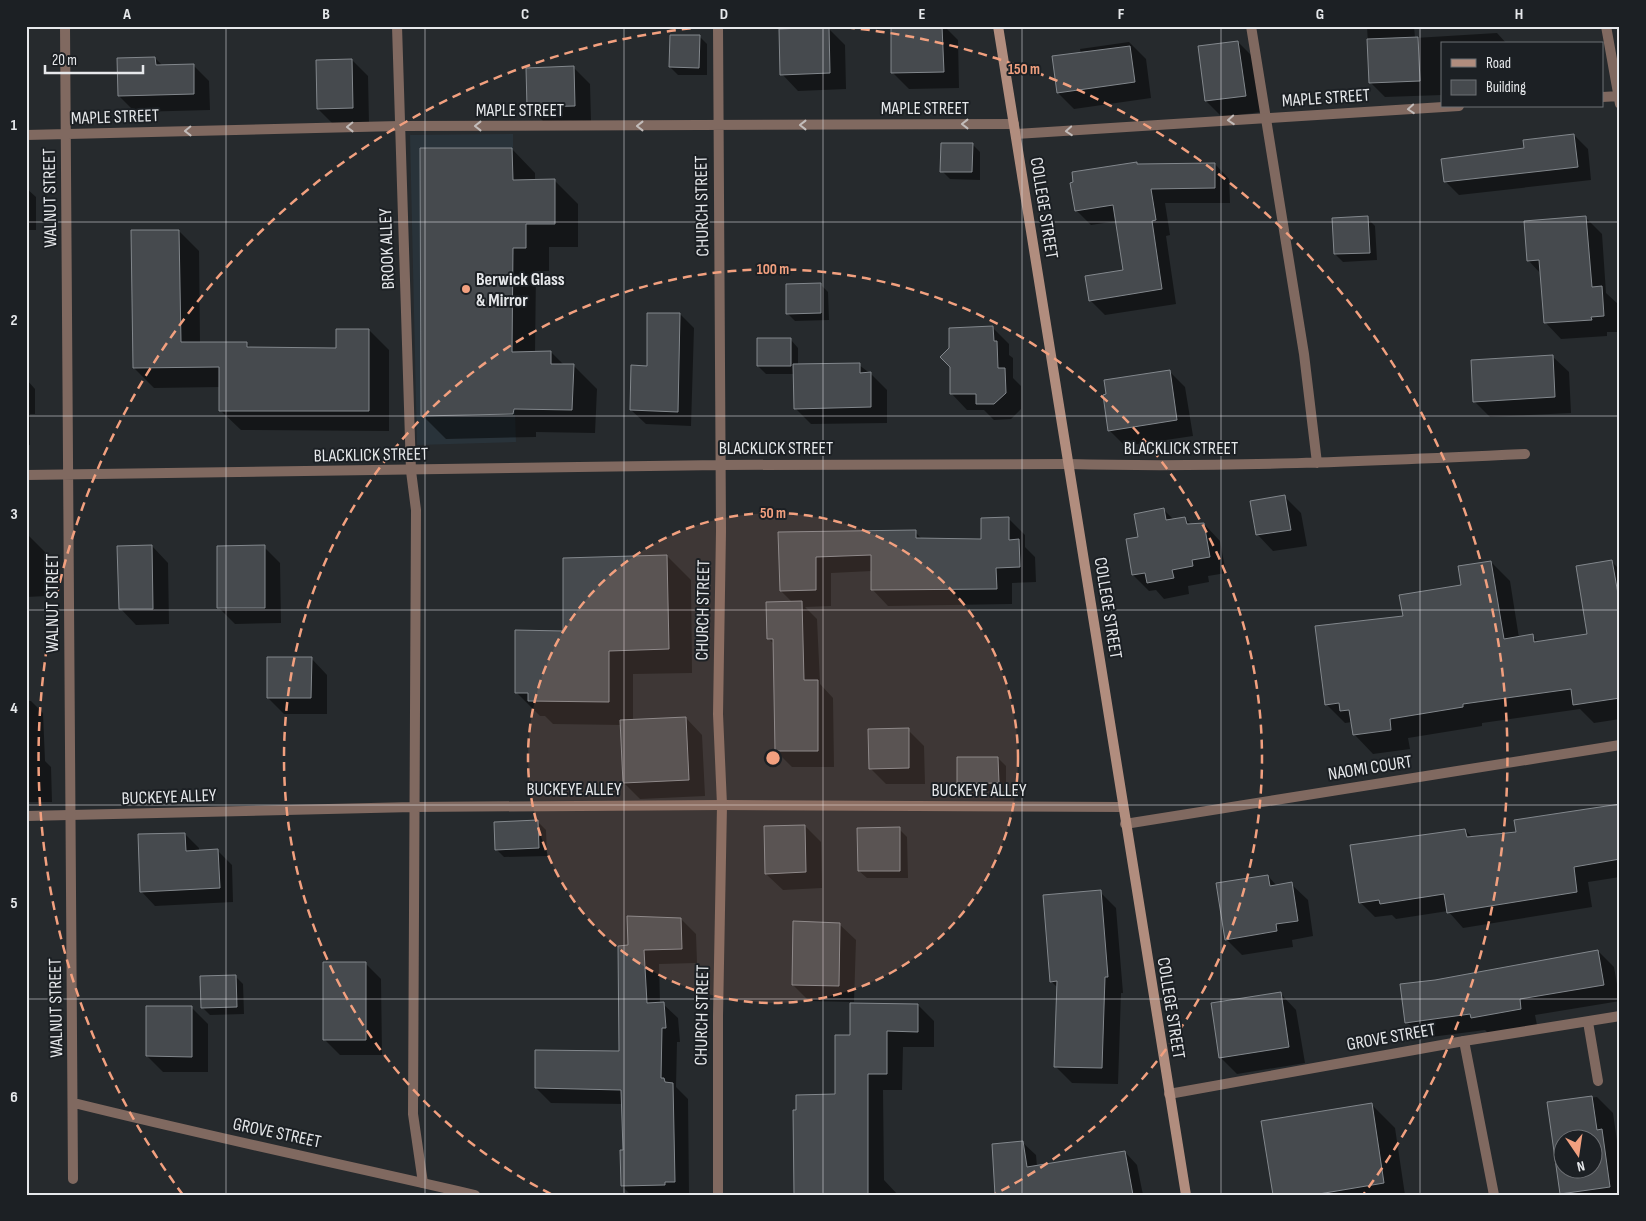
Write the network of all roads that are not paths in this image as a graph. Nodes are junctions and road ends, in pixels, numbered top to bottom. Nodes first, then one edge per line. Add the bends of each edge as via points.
1 (65, 26) edge
2 (397, 26) edge
3 (718, 26) edge
4 (998, 26) edge
5 (1251, 26) edge
6 (1606, 26) edge
7 (1604, 97) edge
8 (1619, 99) edge
9 (1441, 107) edge
10 (1264, 118) junction
11 (399, 126) junction
12 (718, 126) junction
13 (1015, 129) junction
14 (26, 135) edge
15 (66, 135) junction
16 (1525, 454) dead end
17 (1318, 463) junction
18 (1068, 464) junction
19 (720, 465) junction
20 (411, 471) junction
21 (26, 476) edge
22 (69, 476) junction
23 (1620, 745) edge
24 (722, 805) junction
25 (413, 807) junction
26 (1122, 807) junction
27 (26, 816) edge
28 (70, 816) junction
29 (1125, 824) junction
30 (1620, 1016) edge
31 (1588, 1022) junction
32 (1464, 1040) junction
33 (1598, 1081) dead end
34 (1169, 1094) junction
35 (74, 1103) junction
36 (73, 1180) dead end
37 (423, 1183) junction
38 (475, 1195) edge
39 (718, 1195) edge
40 (1186, 1195) edge
41 (1494, 1195) edge

1 - 15 street, WALNUT STREET
2 - 11 street, BROOK ALLEY
3 - 12 street, CHURCH STREET
4 - 13 main road, COLLEGE STREET
5 - 10 street
6 - 8 street
7 - 8 street
9 -> 10 street, MAPLE STREET
10 -> 13 street, MAPLE STREET
10 - 17 street via 1304,354
12 -> 11 street, MAPLE STREET
11 -> 15 street, MAPLE STREET
11 - 20 street, BROOK ALLEY
13 -> 12 street, MAPLE STREET
12 - 19 street, CHURCH STREET
13 - 18 main road, COLLEGE STREET
14 - 15 street, MAPLE STREET
15 - 22 street, WALNUT STREET
16 - 17 street, BLACKLICK STREET
17 - 18 street, BLACKLICK STREET via 1194,466
18 - 19 street, BLACKLICK STREET
18 - 26 main road, COLLEGE STREET
19 - 20 street, BLACKLICK STREET
19 - 24 street, CHURCH STREET via 718,714
20 - 22 street, BLACKLICK STREET
20 - 25 street, BROOK ALLEY via 416,510
21 - 22 street, BLACKLICK STREET
22 - 28 street, WALNUT STREET
23 - 29 street, NAOMI COURT
24 - 25 street, BUCKEYE ALLEY
24 - 26 street, BUCKEYE ALLEY
24 - 39 street, CHURCH STREET
25 - 28 street, BUCKEYE ALLEY
25 - 37 street, BROOK ALLEY via 413,1114
26 - 29 main road, COLLEGE STREET
27 - 28 street, BUCKEYE ALLEY
28 - 35 street, WALNUT STREET
29 - 34 main road, COLLEGE STREET
30 - 31 street, GROVE STREET
31 - 32 street, GROVE STREET
31 - 33 street
32 - 34 street, GROVE STREET
32 - 41 street
34 - 40 main road, COLLEGE STREET
35 - 36 street, WALNUT STREET
35 - 37 street, GROVE STREET
37 - 38 street, GROVE STREET

